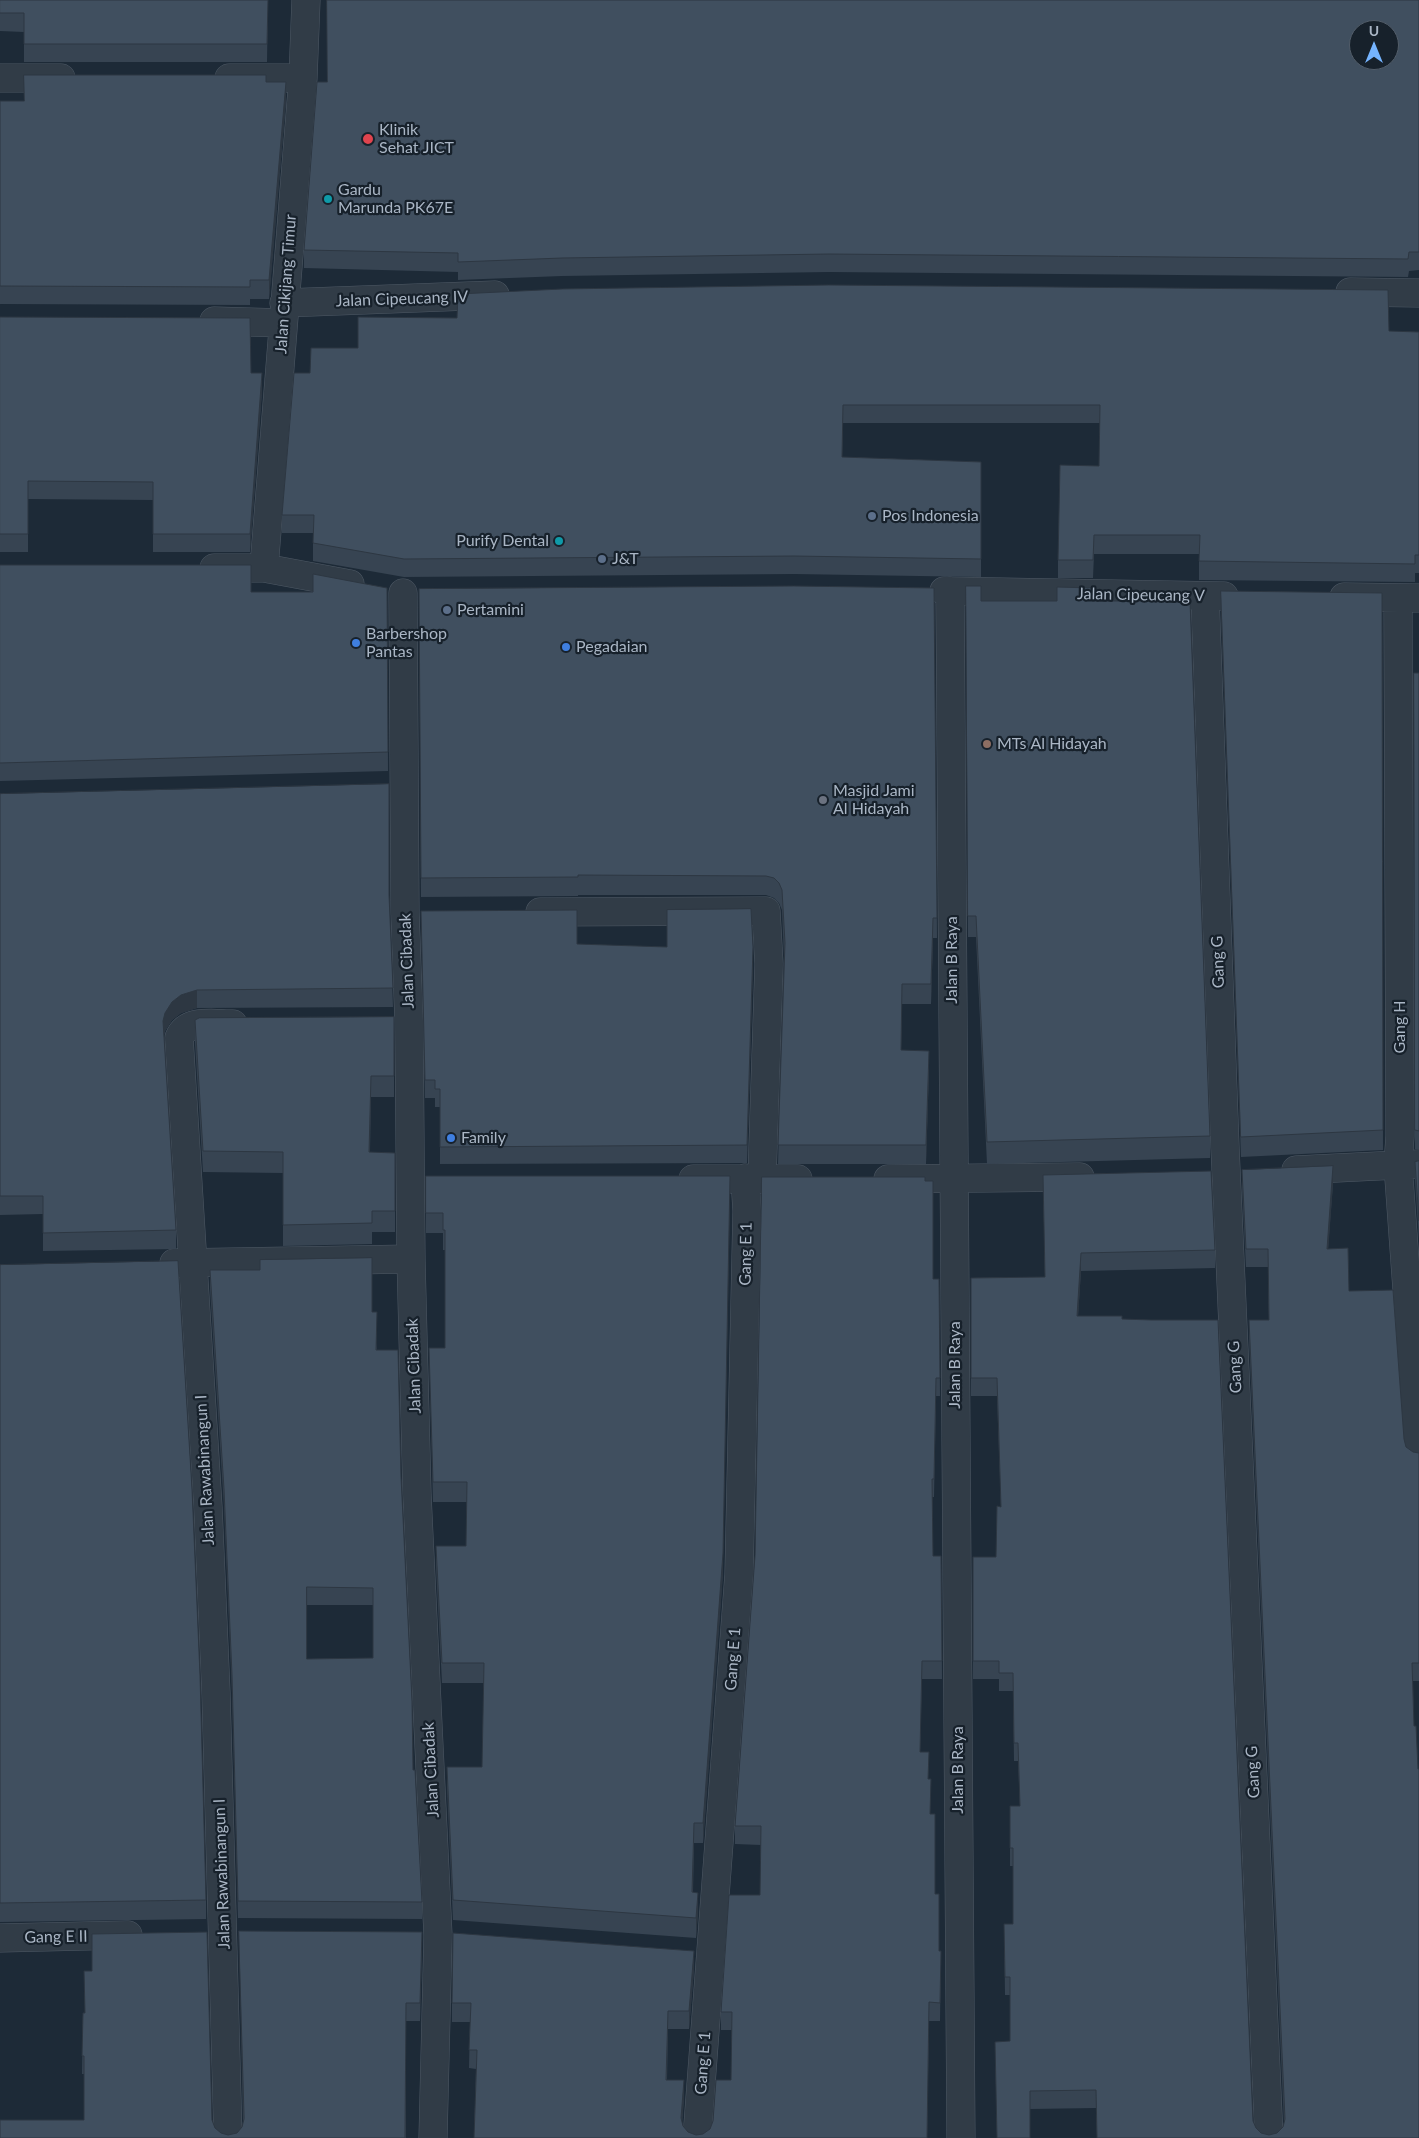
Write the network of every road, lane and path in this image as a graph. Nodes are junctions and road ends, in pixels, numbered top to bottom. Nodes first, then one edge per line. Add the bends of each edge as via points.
1 (306, 0) edge
2 (0, 78) edge
3 (90, 78) edge
4 (209, 78) edge
5 (303, 78) junction
6 (1329, 292) edge
7 (523, 293) edge
8 (1419, 293) edge
9 (284, 313) junction
10 (188, 320) edge
11 (186, 568) edge
12 (264, 568) junction
13 (920, 591) edge
14 (950, 591) junction
15 (403, 593) junction
16 (432, 593) edge
17 (1205, 596) junction
18 (1253, 596) edge
19 (1321, 597) edge
20 (1408, 598) edge
21 (406, 786) junction
22 (376, 787) edge
23 (519, 912) edge
24 (380, 1022) edge
25 (409, 1022) junction
26 (255, 1024) edge
27 (1408, 1164) edge
28 (1226, 1173) junction
29 (1197, 1174) edge
30 (1100, 1176) edge
31 (753, 1178) junction
32 (666, 1179) edge
33 (820, 1179) edge
34 (867, 1179) edge
35 (410, 1180) junction
36 (440, 1180) edge
37 (954, 1180) junction
38 (411, 1259) junction
39 (193, 1263) junction
40 (144, 1264) edge
41 (1419, 1456) edge
42 (194, 1934) edge
43 (233, 1934) junction
44 (156, 1935) edge
45 (409, 1935) edge
46 (448, 1936) junction
47 (0, 1938) edge
48 (682, 1953) edge
49 (711, 1955) junction
50 (228, 2138) edge
51 (433, 2138) edge
52 (697, 2138) edge
53 (961, 2138) edge
54 (1269, 2138) edge

1 - 5 street, Jalan Cikijang Timur
2 - 3 street
4 - 5 street
5 - 9 street, Jalan Cikijang Timur
6 - 8 street
7 - 9 street, Jalan Cipeucang IV
9 - 10 street, Jalan Cipeucang IV
9 - 12 street, Jalan Cikijang Timur
11 - 12 street
12 - 15 street
13 - 14 street, Jalan Cipeucang V
14 - 17 street, Jalan Cipeucang V
14 - 37 street, Jalan B Raya
15 - 16 street
15 - 21 street, Jalan Cibadak
17 - 18 street, Jalan Cipeucang V
17 - 28 street, Gang G
19 - 20 street
20 - 27 street, Gang H via 1400,1136
21 - 22 street
21 - 25 street, Jalan Cibadak via 417,913
23 - 31 street, Gang E 1 via 766,911 768,964
24 - 25 street
25 - 35 street, Jalan Cibadak
26 - 39 street, Jalan Rawabinangun I via 197,1024 187,1027 180,1038
27 - 28 street
27 - 41 street, Gang H
28 - 29 street
28 - 54 street, Gang G
30 - 37 street
31 - 32 street
31 - 33 street
31 - 49 street, Gang E 1 via 747,1220 739,1574
34 - 37 street
35 - 36 street
35 - 38 street, Jalan Cibadak
37 - 53 street, Jalan B Raya
38 - 39 street
38 - 46 street, Jalan Cibadak via 418,1504
39 - 40 street
39 - 43 street, Jalan Rawabinangun I
42 - 43 street
43 - 50 street, Jalan Rawabinangun I
44 - 47 street, Gang E II
45 - 46 street
46 - 51 street, Jalan Cibadak
48 - 49 street
49 - 52 street, Gang E 1

